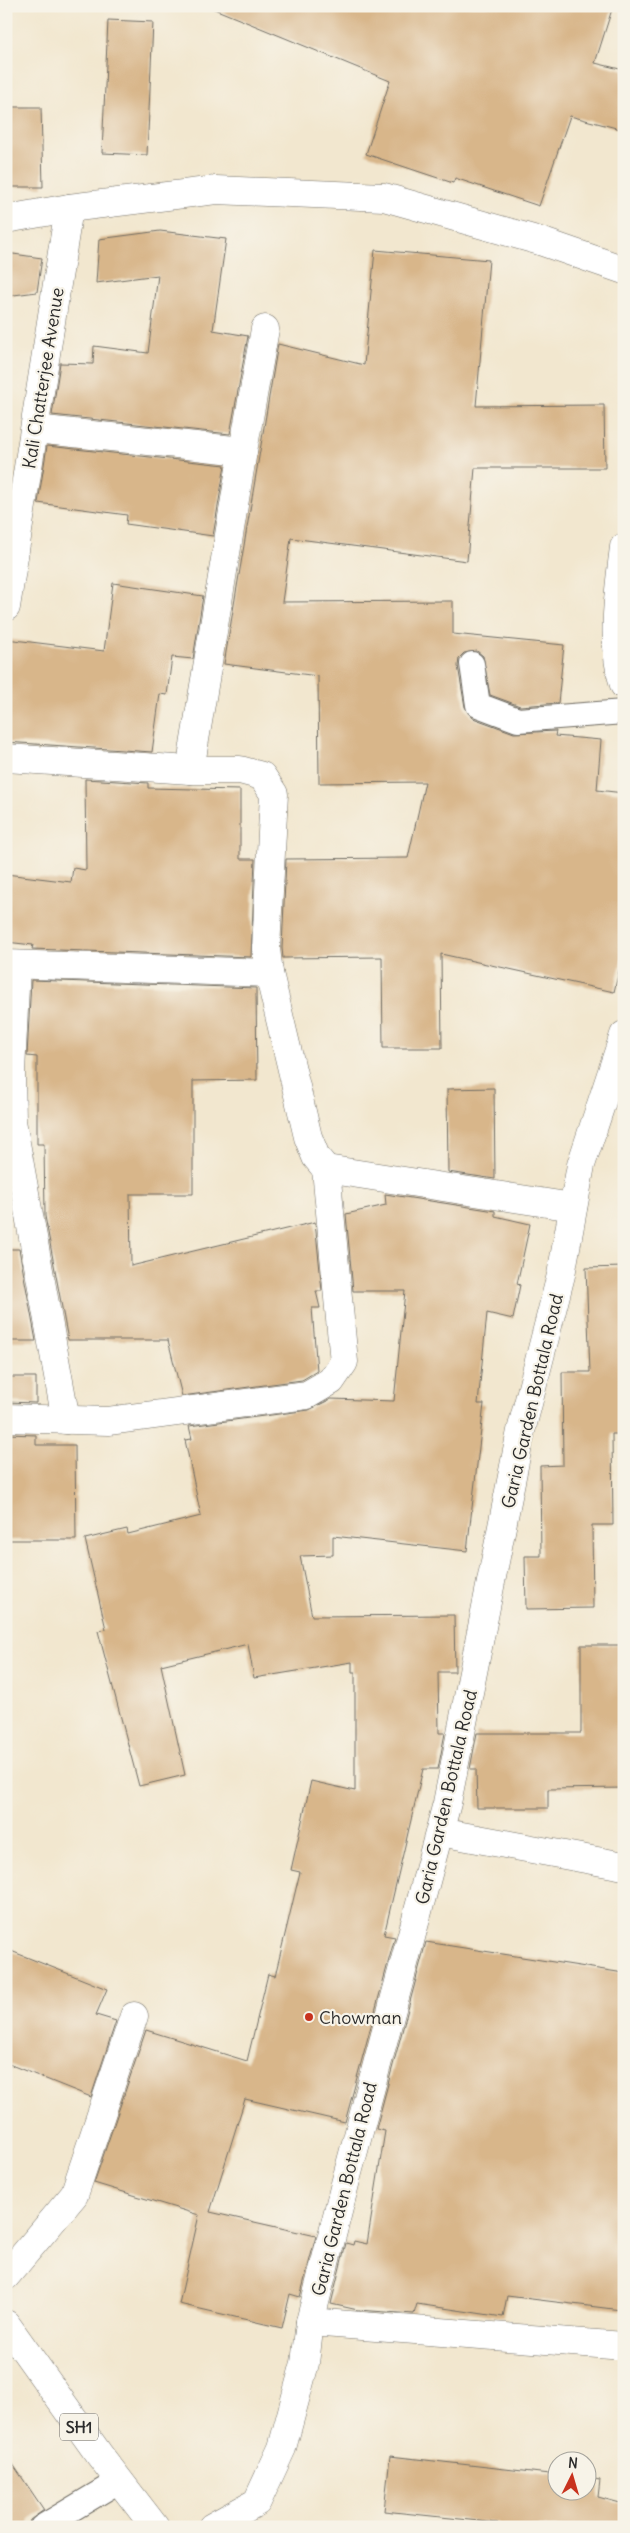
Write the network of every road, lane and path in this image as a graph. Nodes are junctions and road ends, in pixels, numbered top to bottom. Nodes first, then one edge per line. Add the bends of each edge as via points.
1 (69, 208) junction
2 (6, 219) edge
3 (624, 270) edge
4 (265, 329) dead end
5 (35, 429) junction
6 (243, 451) junction
7 (624, 547) edge
8 (6, 607) edge
9 (472, 664) dead end
10 (624, 685) edge
11 (624, 712) edge
12 (6, 758) edge
13 (190, 770) junction
14 (11, 964) edge
15 (269, 974) junction
16 (624, 1035) edge
17 (326, 1169) junction
18 (573, 1207) junction
19 (6, 1418) edge
20 (66, 1420) junction
21 (440, 1832) junction
22 (624, 1866) edge
23 (134, 2016) dead end
24 (6, 2276) edge
25 (310, 2322) junction
26 (6, 2324) edge
27 (624, 2346) edge
28 (119, 2481) junction
29 (42, 2527) edge
30 (155, 2527) edge
31 (212, 2527) edge

1 - 2 street
1 - 3 street via 216,190 384,197 540,241
1 - 5 street, Kali Chatterjee Avenue
4 - 6 street
5 - 6 street
5 - 8 street, Kali Chatterjee Avenue
6 - 13 street
7 - 10 street via 618,609 619,672
9 - 11 lane via 478,704 518,720
12 - 13 street
13 - 15 street via 240,770 262,776 274,794 266,949
14 - 15 street
14 - 20 street via 12,1121
15 - 17 street via 308,1137 316,1157
16 - 18 street, Garia Garden Bottala Road via 581,1165
17 - 18 street
17 - 20 street via 344,1362 331,1381 307,1395 108,1421
18 - 21 street, Garia Garden Bottala Road via 561,1276 521,1431
19 - 20 street
21 - 22 street
21 - 25 street, Garia Garden Bottala Road
23 - 24 street via 74,2195
25 - 27 street
25 - 31 street, Garia Garden Bottala Road via 305,2362 282,2448 257,2502
26 - 28 street, SH1
28 - 29 lane
28 - 30 street, SH1

